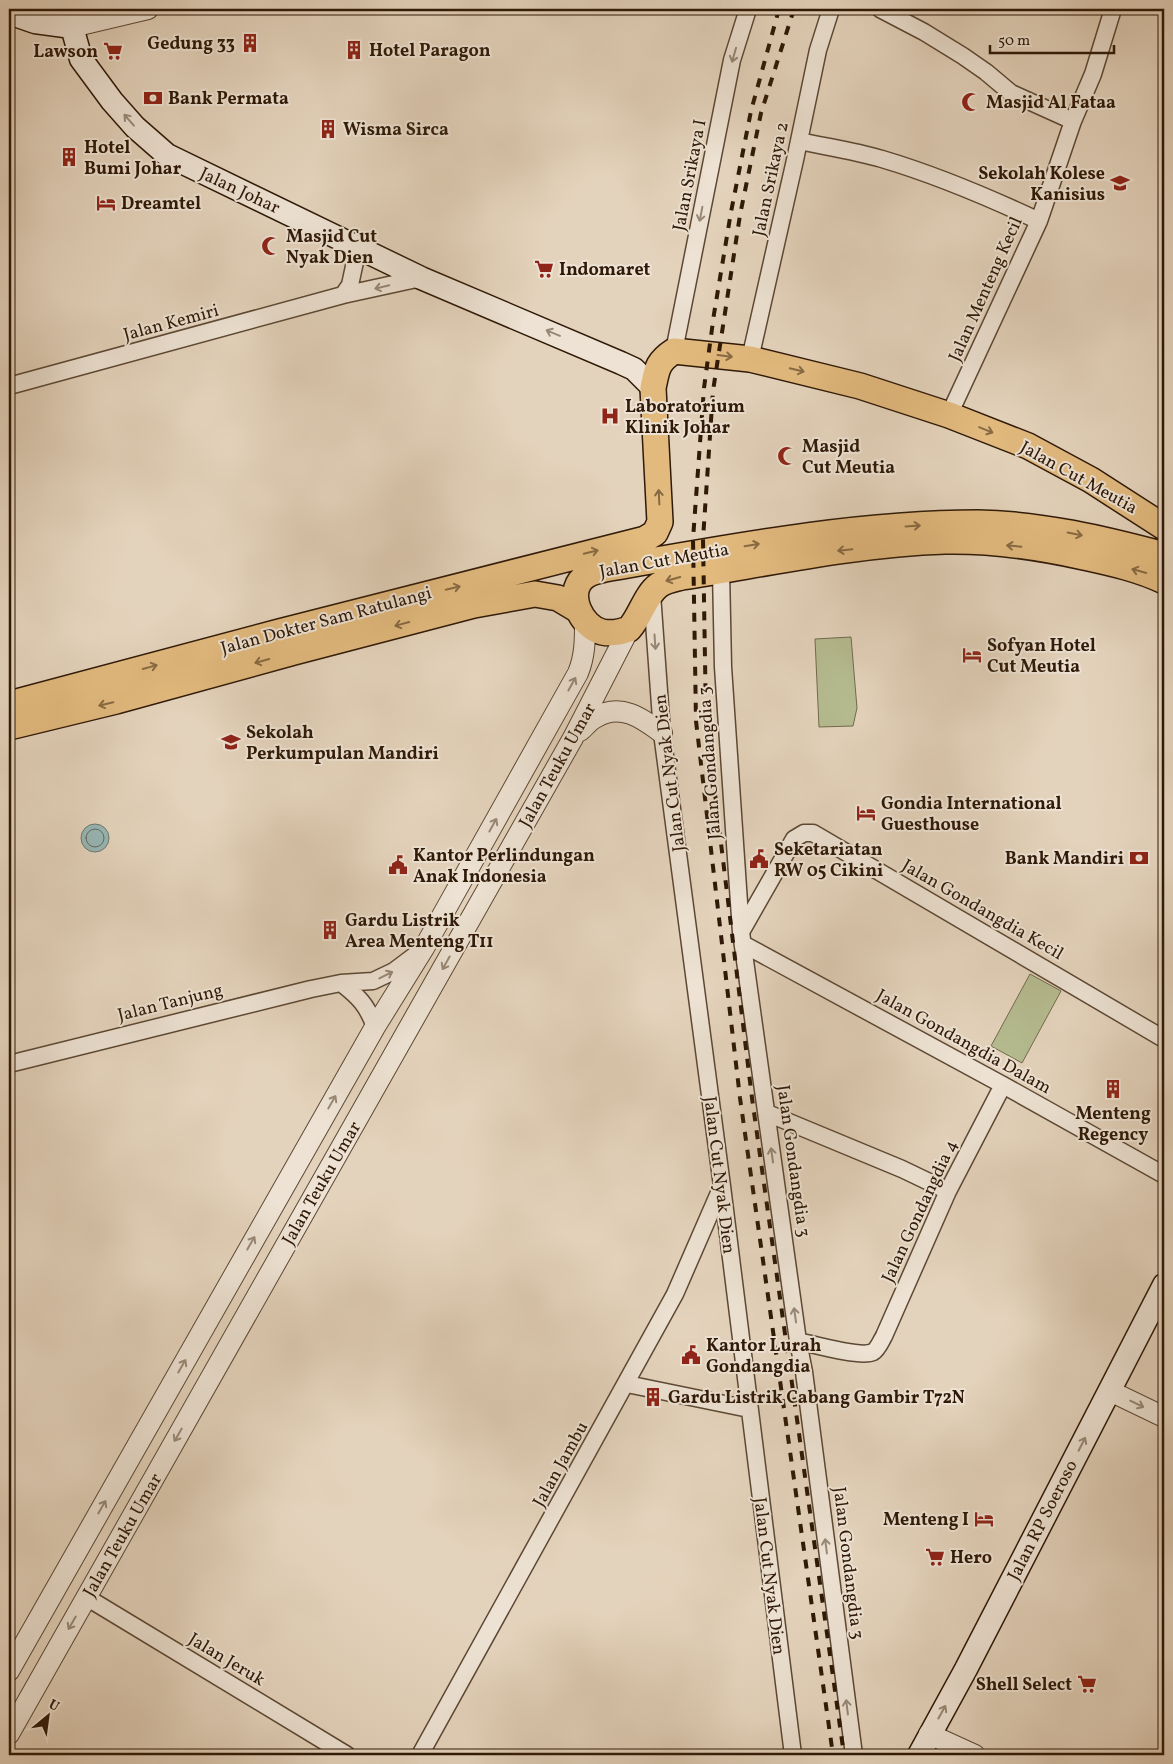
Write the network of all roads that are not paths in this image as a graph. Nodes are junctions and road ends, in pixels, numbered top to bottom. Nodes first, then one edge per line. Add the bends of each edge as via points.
1 (148, 9) edge
2 (748, 9) edge
3 (831, 9) edge
4 (880, 9) edge
5 (1113, 9) edge
6 (9, 14) edge
7 (75, 18) edge
8 (1073, 121) junction
9 (800, 141) junction
10 (1039, 220) junction
11 (346, 240) junction
12 (421, 278) junction
13 (343, 295) junction
14 (674, 351) junction
15 (598, 352) junction
16 (750, 359) junction
17 (9, 386) edge
18 (653, 388) junction
19 (949, 415) junction
20 (1164, 527) edge
21 (1164, 556) edge
22 (721, 571) junction
23 (1164, 581) edge
24 (652, 594) junction
25 (582, 616) junction
26 (629, 629) junction
27 (307, 637) junction
28 (9, 704) edge
29 (9, 727) edge
30 (662, 733) junction
31 (574, 738) junction
32 (742, 938) junction
33 (424, 948) junction
34 (341, 983) junction
35 (375, 1027) junction
36 (1164, 1039) edge
37 (401, 1043) junction
38 (9, 1064) edge
39 (1003, 1084) junction
40 (767, 1114) junction
41 (1164, 1174) edge
42 (722, 1186) junction
43 (948, 1191) junction
44 (1164, 1285) edge
45 (227, 1286) junction
46 (254, 1302) junction
47 (798, 1341) junction
48 (627, 1384) junction
49 (1110, 1391) junction
50 (749, 1409) junction
51 (1164, 1417) edge
52 (78, 1550) junction
53 (105, 1565) junction
54 (86, 1597) junction
55 (9, 1671) edge
56 (9, 1734) edge
57 (929, 1734) junction
58 (346, 1755) edge
59 (420, 1755) edge
60 (793, 1755) edge
61 (854, 1755) edge
62 (919, 1755) edge
63 (974, 1755) edge

1 - 7 street
2 -> 14 street, Jalan Srikaya I via 732,60
3 - 9 street, Jalan Srikaya 2 via 818,50
4 - 8 street via 963,56 1011,93
5 - 8 street, Jalan Menteng Kecil
6 - 7 main road via 35,22
11 -> 7 main road, Jalan Johar via 167,155 135,127 80,59
8 - 10 street, Jalan Menteng Kecil
9 - 10 street via 881,159 946,181
9 - 16 street, Jalan Srikaya 2
10 - 19 street, Jalan Menteng Kecil
11 - 12 main road, Jalan Johar
11 - 13 street via 356,257 350,285
12 -> 13 street, Jalan Kemiri
15 -> 12 main road, Jalan Johar
13 - 17 street, Jalan Kemiri
14 - 15 main road, Jalan Johar via 650,358
14 -> 16 main road, Jalan Cut Meutia
14 - 18 main road via 662,359
15 - 18 main road, Jalan Johar via 634,369
16 -> 19 main road, Jalan Cut Meutia via 860,386
27 -> 18 main road, Jalan Dokter Sam Ratulangi via 645,539 655,533 660,522
19 -> 20 main road, Jalan Cut Meutia via 1028,446 1091,480
25 -> 21 main road, Jalan Cut Meutia via 576,598 578,585 590,573 827,533 979,523 1048,529
23 -> 22 main road, Jalan Cut Meutia via 1114,564 1045,549 946,541 828,552
22 -> 24 main road, Jalan Cut Meutia via 666,581
22 - 32 street, Jalan Gondangdia 3 via 724,677
24 - 26 main road, Jalan Cut Meutia
24 -> 30 street, Jalan Cut Nyak Dien
25 - 26 main road via 602,632
25 -> 27 main road, Jalan Dokter Sam Ratulangi via 558,598 535,594
33 -> 25 street, Jalan Teuku Umar via 578,673 585,650
26 - 31 street, Jalan Teuku Umar
28 -> 27 main road, Jalan Dokter Sam Ratulangi
27 -> 29 main road, Jalan Dokter Sam Ratulangi via 116,701
30 - 31 street via 642,718 625,712 607,713 594,718
30 - 42 street, Jalan Cut Nyak Dien
31 -> 37 street, Jalan Teuku Umar
32 - 36 street, Jalan Gondangdia Kecil via 794,839 804,833 813,833
32 - 39 street, Jalan Gondangdia Dalam
32 - 40 street, Jalan Gondangdia 3
34 -> 33 street, Jalan Tanjung via 362,983 383,977
33 - 35 street, Jalan Teuku Umar
34 - 35 street via 361,998
34 - 38 street, Jalan Tanjung
35 - 37 street
45 -> 35 street, Jalan Teuku Umar
37 - 46 street, Jalan Teuku Umar
39 - 41 street, Jalan Gondangdia Dalam
39 - 43 street, Jalan Gondangdia 4
40 - 43 street via 902,1168
47 -> 40 street, Jalan Gondangdia 3
42 - 48 street, Jalan Jambu via 675,1294
42 - 50 street, Jalan Cut Nyak Dien
43 - 47 street, Jalan Gondangdia 4 via 876,1349 871,1353 852,1352
44 - 49 main road, Jalan RP Soeroso
45 - 46 street
52 -> 45 street, Jalan Teuku Umar
46 -> 53 street, Jalan Teuku Umar
61 -> 47 street, Jalan Gondangdia 3
48 - 50 street
48 - 59 street, Jalan Jambu
49 -> 51 street
57 -> 49 main road, Jalan RP Soeroso
50 - 60 street, Jalan Cut Nyak Dien
52 - 53 street
52 - 55 street, Jalan Teuku Umar
53 - 54 street, Jalan Teuku Umar
54 -> 56 street, Jalan Teuku Umar
54 - 58 street, Jalan Jeruk
57 - 62 main road, Jalan RP Soeroso
57 - 63 street

